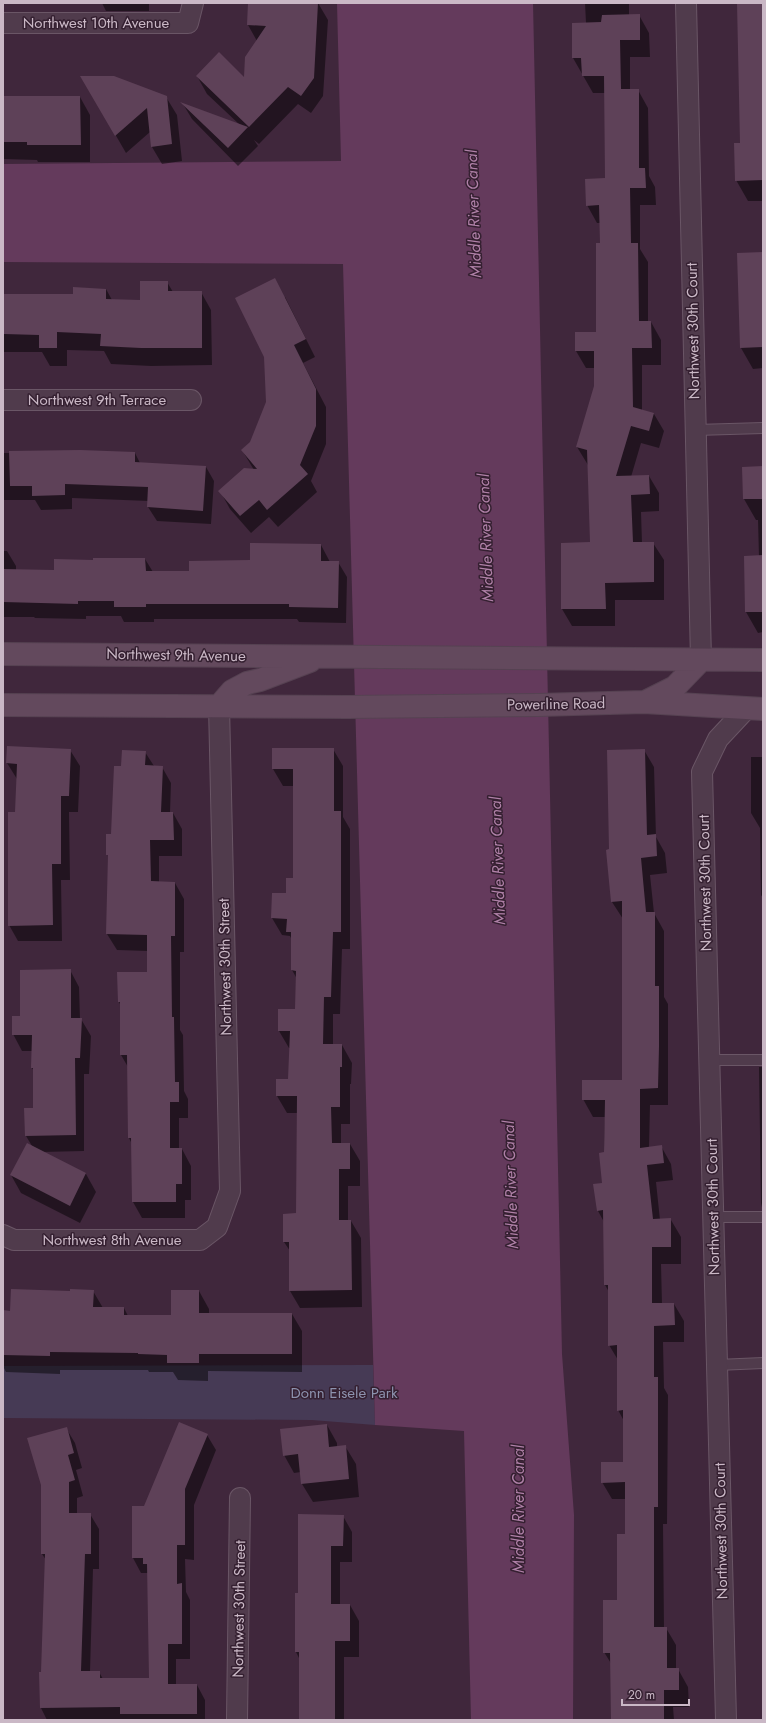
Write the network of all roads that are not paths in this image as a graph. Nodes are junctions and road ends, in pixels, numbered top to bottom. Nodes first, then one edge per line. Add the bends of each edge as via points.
1 (193, 3) edge
2 (686, 3) edge
3 (3, 24) edge
4 (3, 400) edge
5 (191, 400) dead end
6 (763, 428) edge
7 (696, 430) junction
8 (3, 654) edge
9 (322, 657) junction
10 (701, 660) junction
11 (763, 660) edge
12 (644, 702) junction
13 (3, 705) edge
14 (219, 706) junction
15 (754, 709) edge
16 (709, 1060) junction
17 (763, 1060) edge
18 (713, 1217) junction
19 (763, 1217) edge
20 (217, 1227) joint
21 (3, 1235) edge
22 (763, 1363) edge
23 (717, 1365) junction
24 (240, 1498) dead end
25 (237, 1720) edge
26 (726, 1720) edge

1 - 3 street, Northwest 10th Avenue via 188,23
2 - 7 street, Northwest 30th Court
4 - 5 street, Northwest 9th Terrace
6 - 7 lane
7 - 10 street, Northwest 30th Court
8 - 9 main road, Northwest 9th Avenue
9 - 10 main road, Northwest 9th Avenue
9 - 14 main road via 247,683 232,691
10 - 11 main road
10 - 12 main road via 675,687
12 - 14 main road, Powerline Road via 539,705
12 - 15 main road, Powerline Road
13 - 14 main road
14 - 20 street, Northwest 30th Street via 230,1191
15 - 16 street, Northwest 30th Court via 718,739 702,772
16 - 17 lane
16 - 18 street, Northwest 30th Court
18 - 19 lane
18 - 23 street, Northwest 30th Court
20 - 21 street, Northwest 8th Avenue via 200,1240 14,1240
22 - 23 lane
23 - 26 street, Northwest 30th Court
24 - 25 street, Northwest 30th Street

